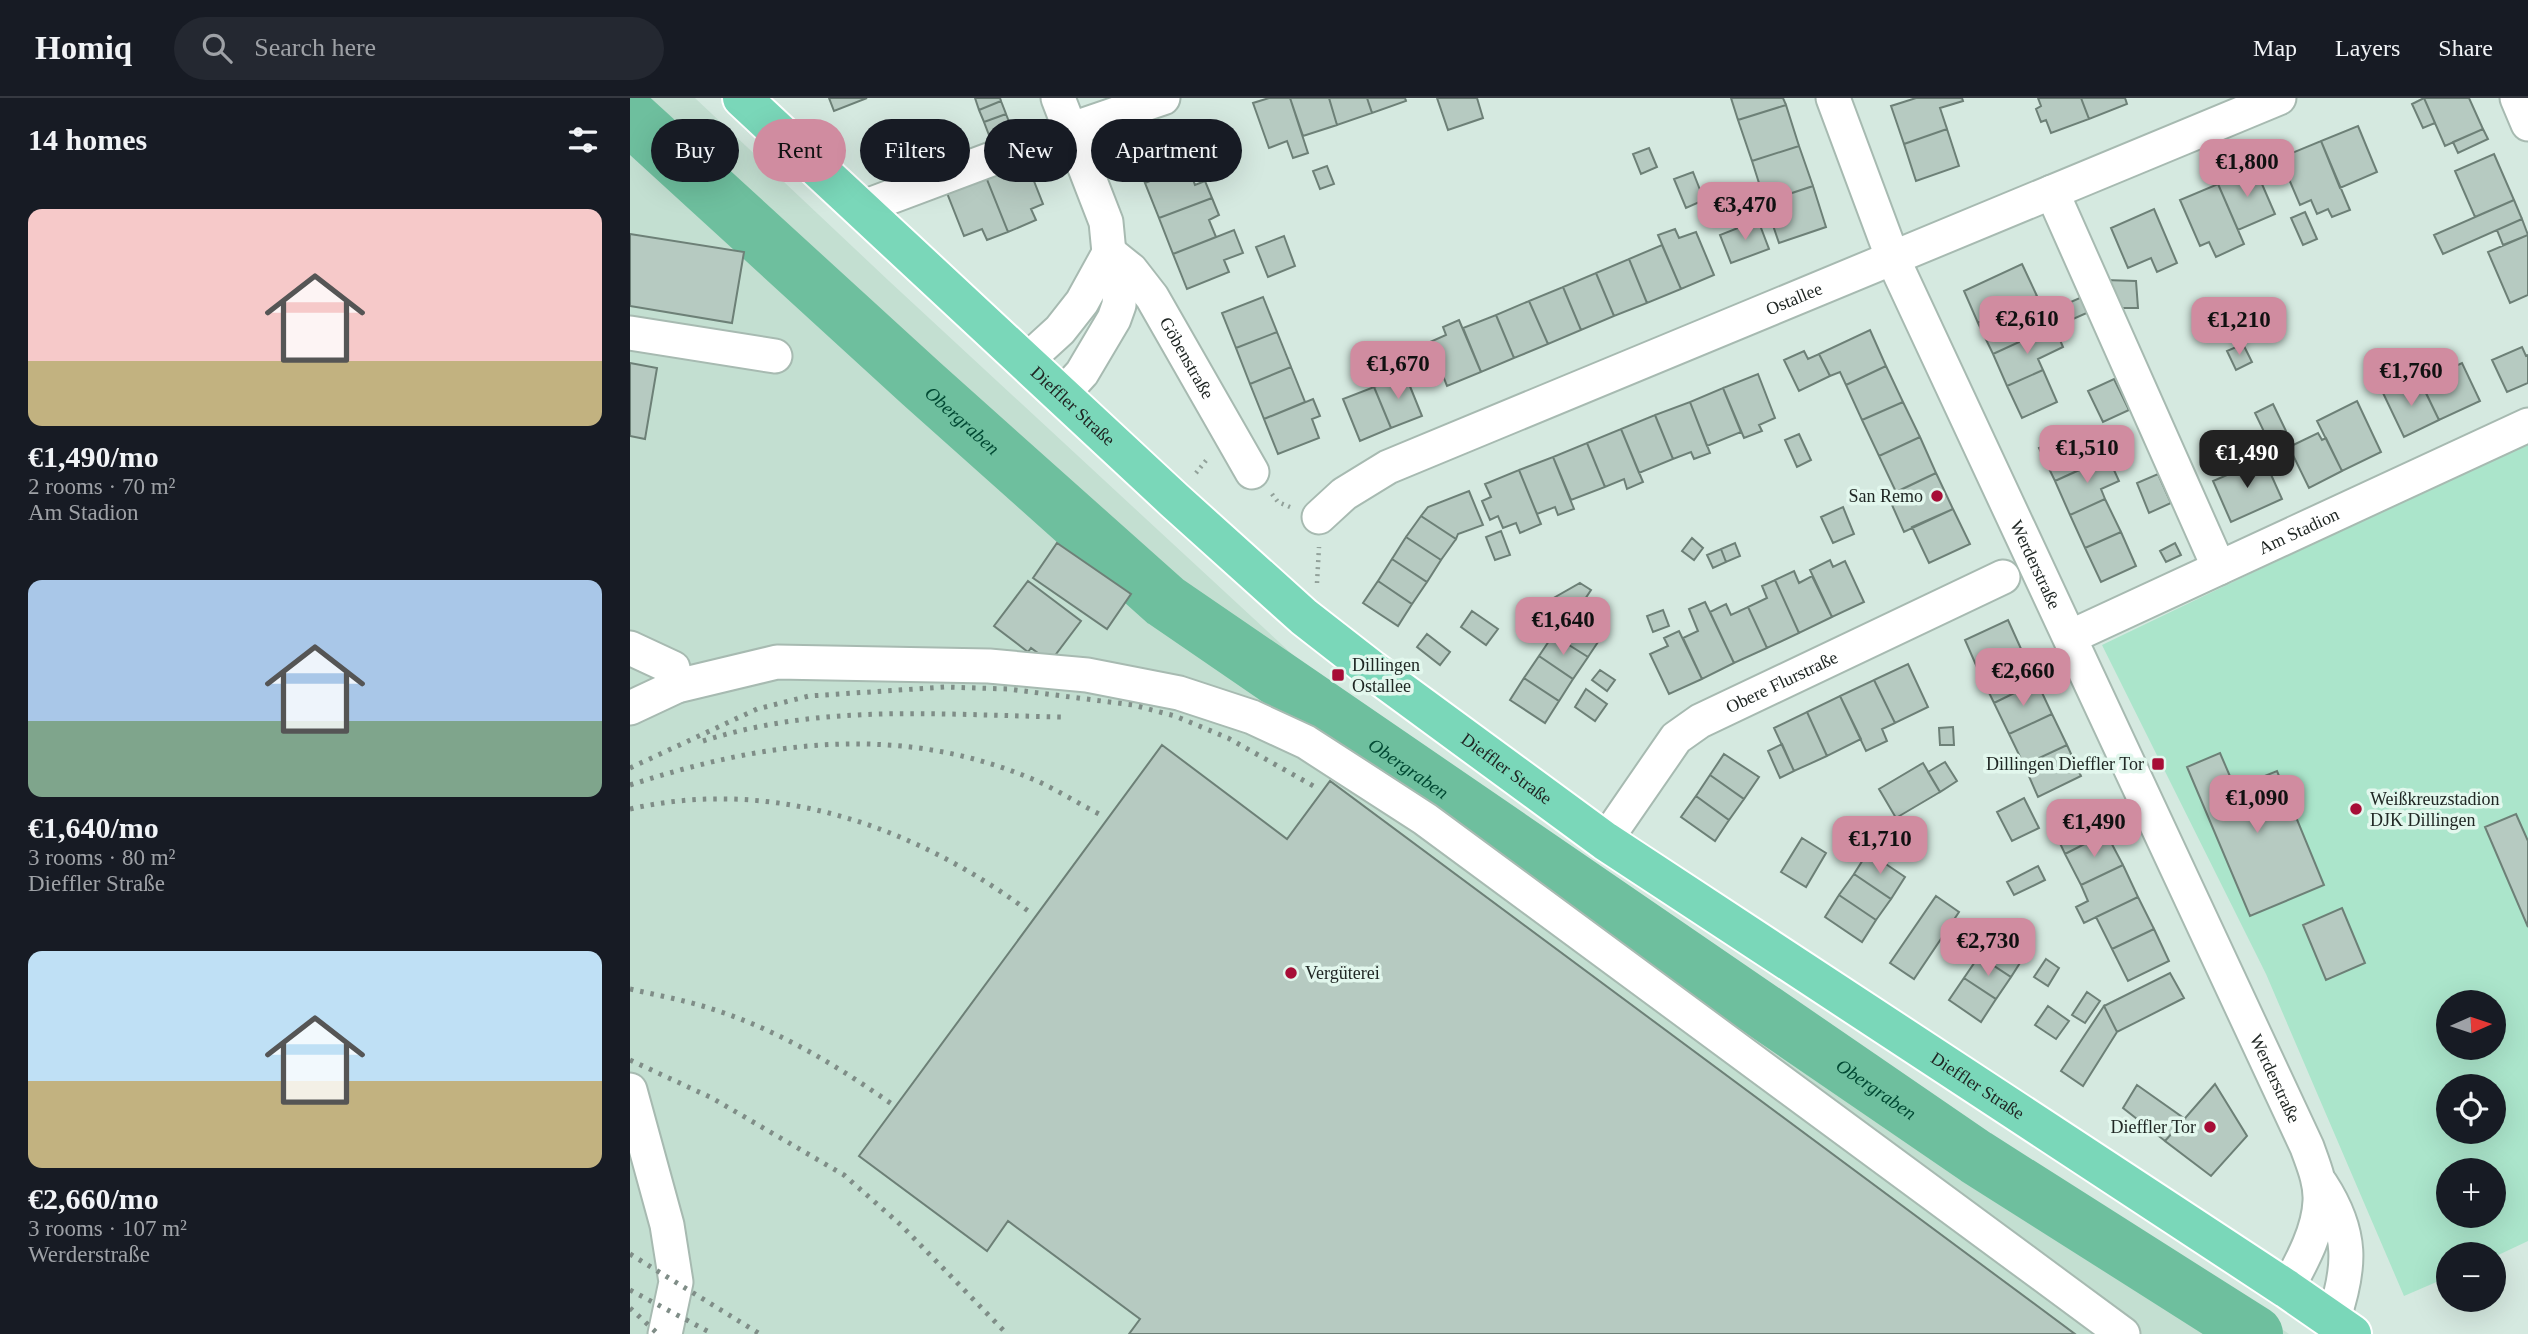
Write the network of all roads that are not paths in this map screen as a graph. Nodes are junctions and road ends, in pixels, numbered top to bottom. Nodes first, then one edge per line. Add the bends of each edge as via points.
1 (742, 98) edge
2 (1058, 98) edge
3 (1163, 98) edge
4 (1833, 98) edge
5 (2279, 98) edge
6 (2516, 98) edge
7 (1065, 119) edge
8 (2528, 124) edge
9 (1077, 127) edge
10 (1077, 150) edge
11 (984, 162) edge
12 (2052, 192) junction
13 (861, 208) junction
14 (1109, 253) junction
15 (1893, 259) junction
16 (630, 333) edge
17 (775, 356) dead end
18 (1026, 362) junction
19 (1062, 395) junction
20 (2528, 425) edge
21 (1252, 472) road end
22 (1319, 517) road end
23 (2219, 568) junction
24 (2003, 577) dead end
25 (2070, 637) junction
26 (630, 648) edge
27 (677, 686) junction
28 (630, 708) edge
29 (1605, 841) junction
30 (630, 1090) edge
31 (2318, 1179) junction
32 (2287, 1289) junction
33 (2342, 1327) edge
34 (670, 1332) edge
35 (2123, 1334) edge

1 - 13 main road, Dieffler Straße
2 - 7 street
3 - 9 street
4 - 15 street, Werderstraße
5 - 12 street, Ostallee
6 - 8 street
10 - 14 street via 1106,222
11 - 13 street
12 - 15 street, Ostallee
12 - 23 street
13 - 18 main road, Dieffler Straße
14 - 18 street via 1082,302
14 - 19 street via 1120,286 1119,305 1101,344
14 - 21 street, Göbenstraße via 1131,270 1152,297
15 - 22 street, Ostallee via 1388,467 1344,494
15 - 25 street, Werderstraße
16 - 17 street
18 - 19 main road, Dieffler Straße
19 - 29 main road, Dieffler Straße via 1304,617
20 - 23 street, Am Stadion
23 - 25 street, Am Stadion
24 - 29 street, Obere Flurstraße via 1700,720 1676,738
25 - 31 street, Werderstraße
26 - 27 street via 673,668
27 - 28 street
27 - 35 street via 777,662 989,666 1087,675 1179,693 1262,722 1306,742 1425,819
29 - 32 main road, Dieffler Straße
30 - 34 street via 667,1225 676,1282
31 - 32 street, Werderstraße via 2316,1223
31 - 33 street, Werderstraße via 2334,1204 2344,1238 2347,1269
32 - 33 main road, Dieffler Straße

